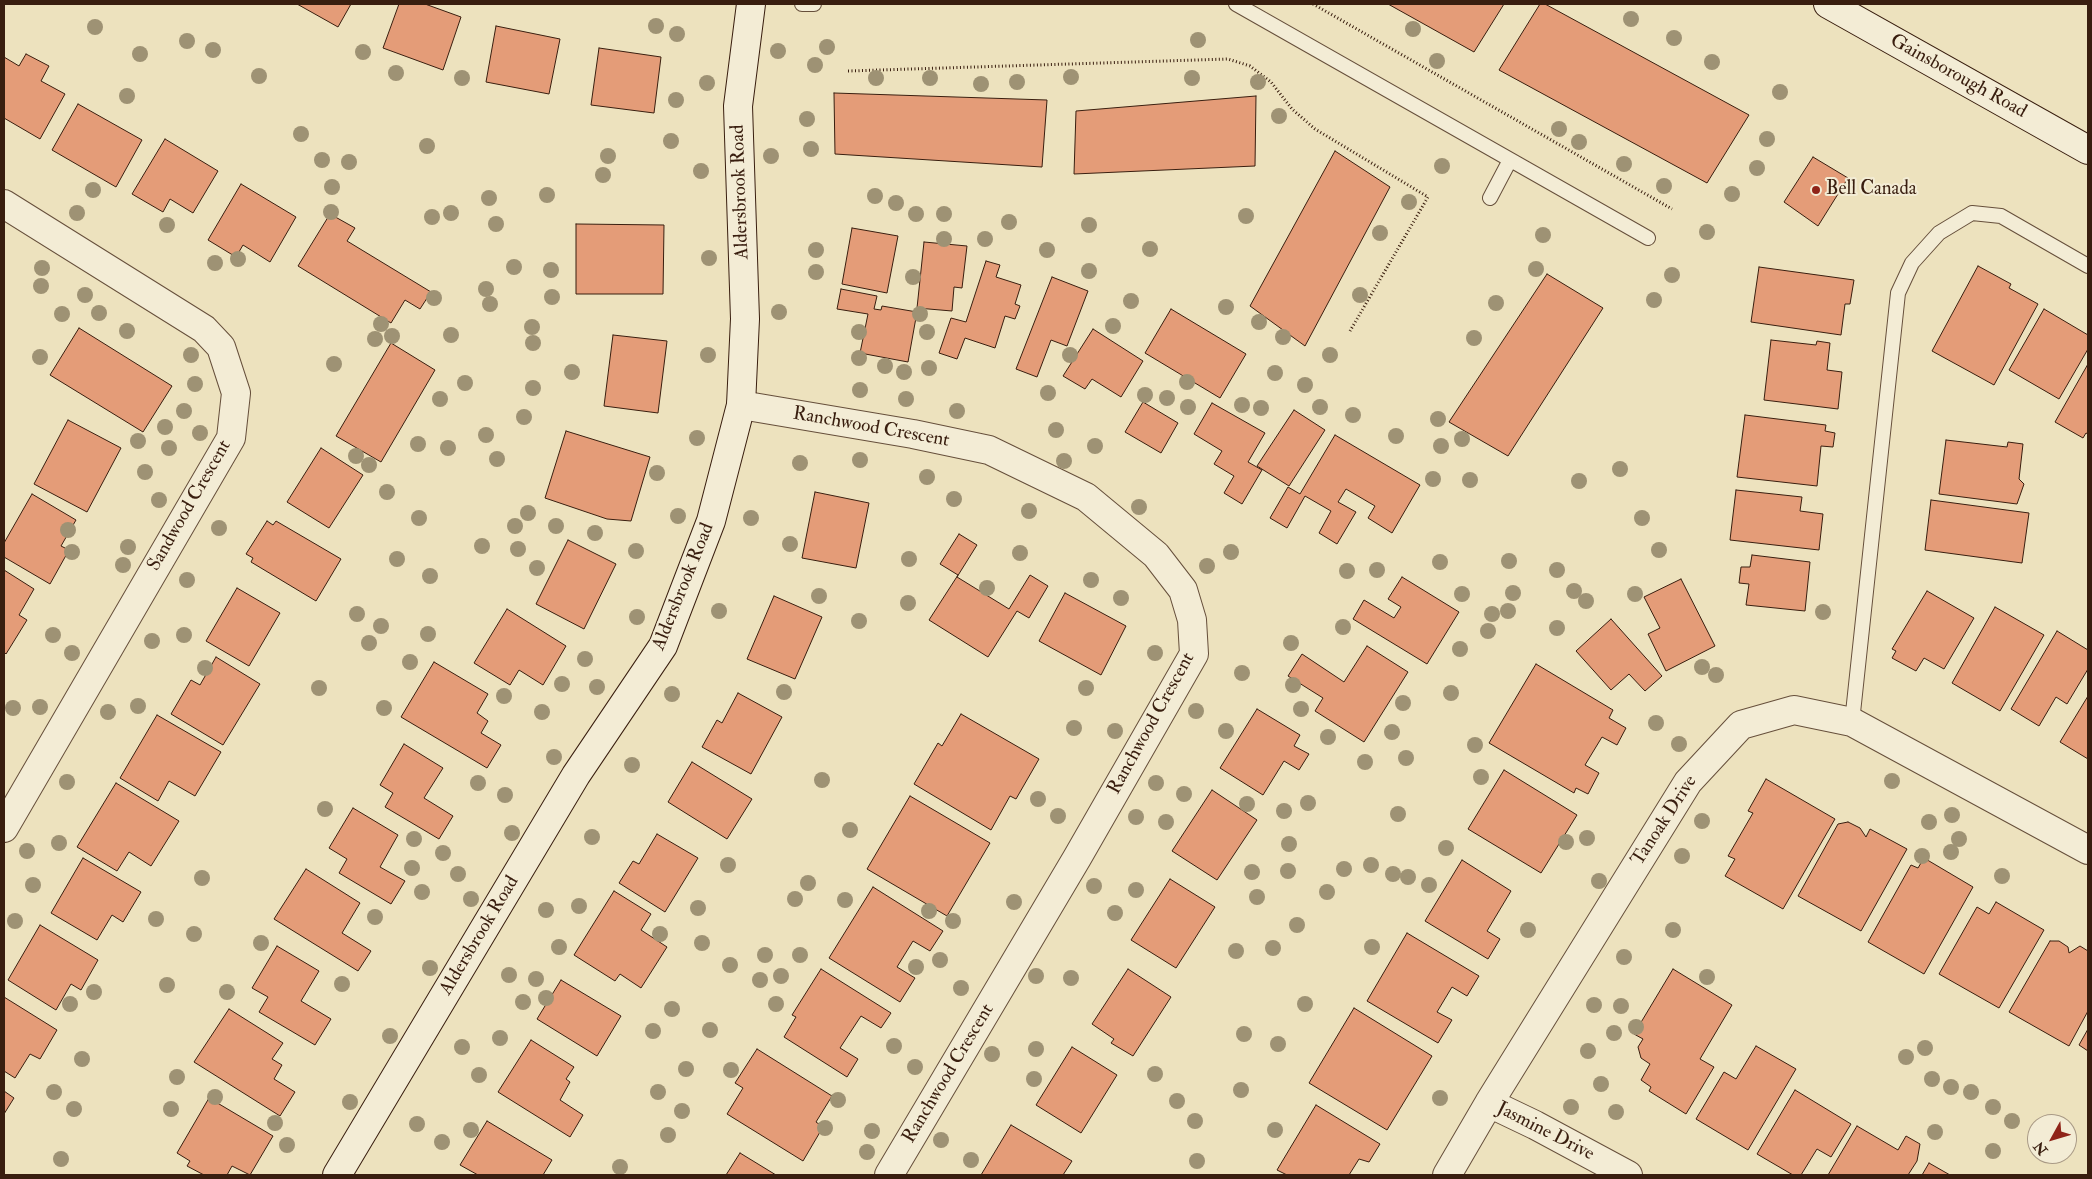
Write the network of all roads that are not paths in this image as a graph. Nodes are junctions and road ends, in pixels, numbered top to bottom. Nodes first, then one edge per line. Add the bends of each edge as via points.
1 (751, 4) edge
2 (802, 4) edge
3 (814, 4) edge
4 (1236, 4) edge
5 (1828, 4) edge
6 (2088, 150) edge
7 (1510, 160) junction
8 (1490, 198) dead end
9 (4, 204) edge
10 (1648, 238) dead end
11 (2088, 266) edge
12 (741, 405) junction
13 (1852, 722) junction
14 (4, 828) edge
15 (2088, 850) edge
16 (1489, 1103) junction
17 (337, 1175) edge
18 (889, 1175) edge
19 (1447, 1175) edge
20 (1628, 1175) edge

1 - 12 street, Aldersbrook Road via 738,106 745,319
2 - 3 lane
4 - 7 lane
5 - 6 street, Gainsborough Road
7 - 8 lane
7 - 10 lane
9 - 14 street, Sandwood Crescent via 204,329 221,347 236,393 231,438
11 - 13 lane via 2001,216 1972,213 1939,233 1912,263 1898,293
12 - 17 street, Aldersbrook Road via 711,521 663,646 576,775
12 - 18 street, Ranchwood Crescent via 989,450 1086,497 1156,555 1183,590 1192,620 1194,654
13 - 15 street, Tanoak Drive
13 - 16 street, Tanoak Drive via 1794,710 1740,725 1688,782
16 - 19 street, Tanoak Drive
16 - 20 street, Jasmine Drive

